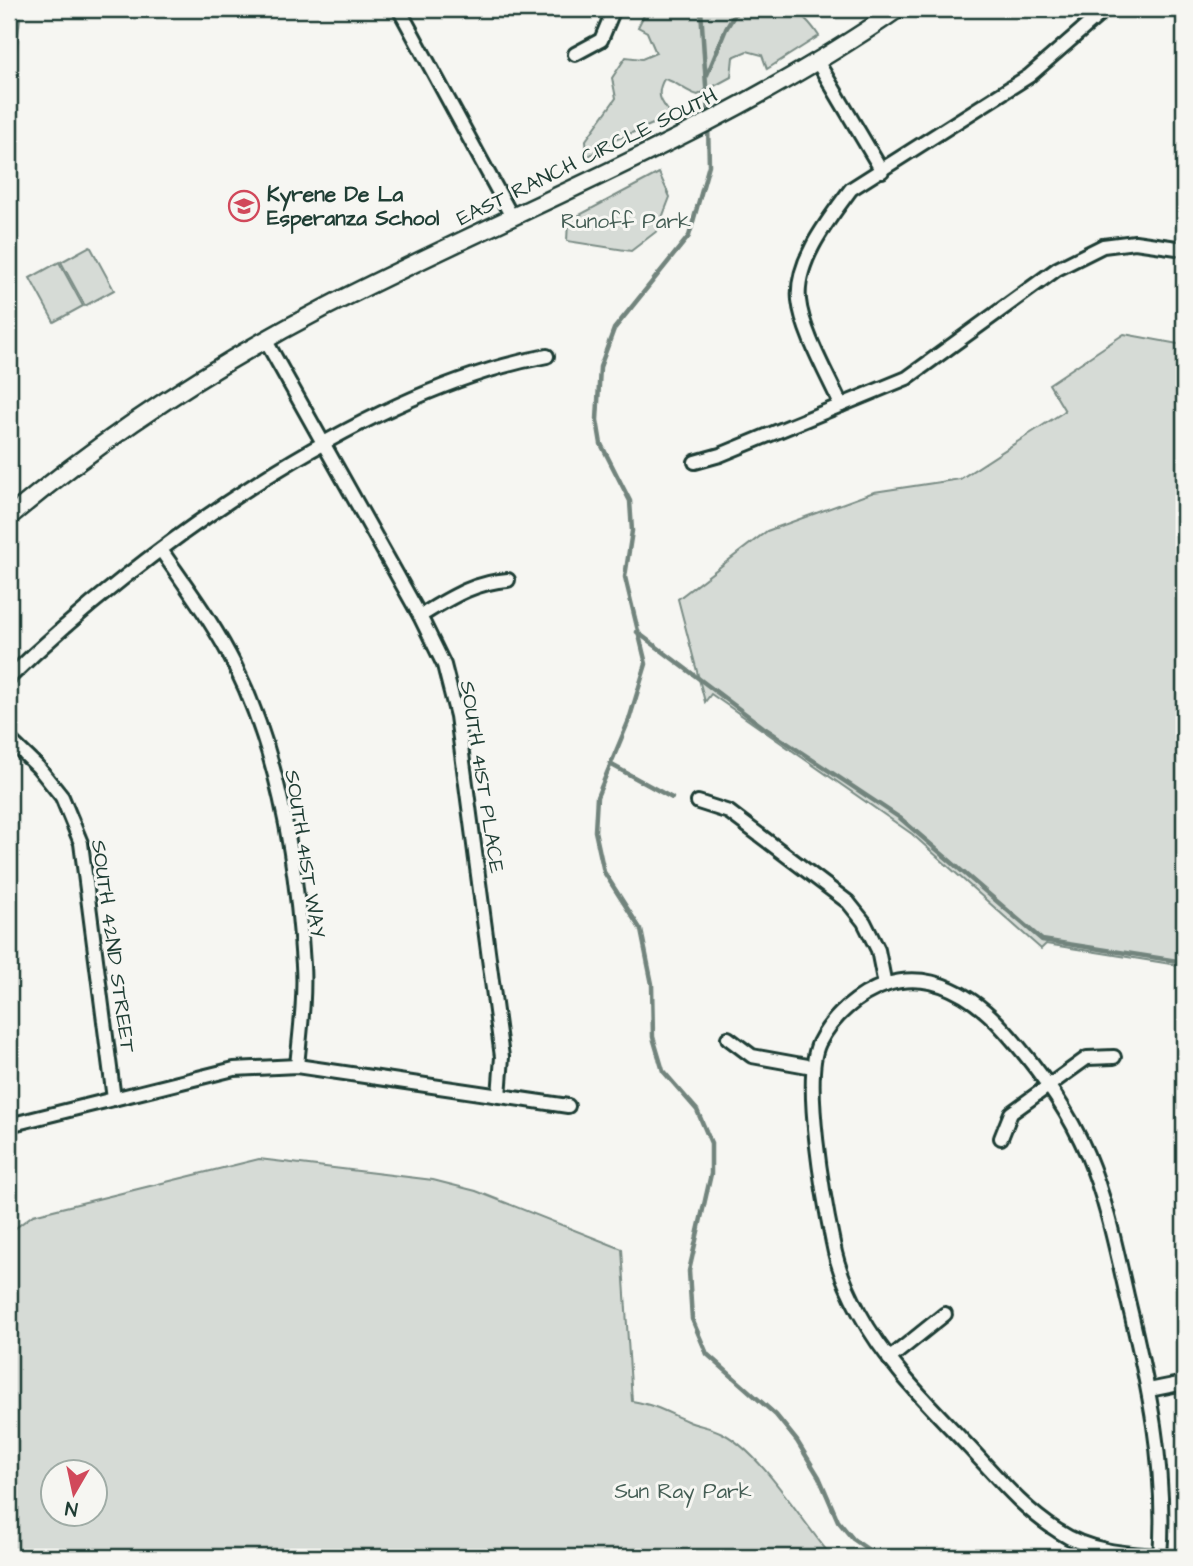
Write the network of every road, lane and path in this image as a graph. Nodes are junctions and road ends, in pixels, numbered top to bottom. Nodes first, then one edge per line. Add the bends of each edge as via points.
1 (399, 9) edge
2 (614, 9) edge
3 (898, 9) edge
4 (1106, 9) edge
5 (575, 54) dead end
6 (817, 61) junction
7 (882, 171) junction
8 (512, 217) junction
9 (1184, 249) edge
10 (265, 341) junction
11 (547, 356) dead end
12 (841, 405) junction
13 (324, 445) junction
14 (695, 462) dead end
15 (9, 517) edge
16 (161, 550) junction
17 (508, 580) dead end
18 (420, 616) junction
19 (9, 678) edge
20 (9, 739) edge
21 (698, 802) dead end
22 (885, 985) junction
23 (728, 1038) dead end
24 (1114, 1057) dead end
25 (297, 1066) junction
26 (813, 1067) junction
27 (1049, 1086) junction
28 (499, 1096) junction
29 (114, 1099) junction
30 (568, 1106) dead end
31 (9, 1125) edge
32 (1001, 1138) dead end
33 (945, 1314) dead end
34 (890, 1359) junction
35 (1184, 1383) edge
36 (1149, 1391) junction
37 (1160, 1557) edge

1 - 8 street
2 - 5 street via 601,40
3 - 6 street, EAST RANCH CIRCLE SOUTH
4 - 7 street via 1029,76
6 - 7 street
6 - 8 street, EAST RANCH CIRCLE SOUTH via 680,138
7 - 12 street via 851,189 801,274 799,300
8 - 10 street, EAST RANCH CIRCLE SOUTH
9 - 12 street via 1135,242 1102,246 1080,256 908,378
10 - 13 street, SOUTH 41ST PLACE
10 - 15 street, EAST RANCH CIRCLE SOUTH via 142,417
11 - 13 street via 502,366 426,395
12 - 14 street
13 - 16 street
13 - 18 street, SOUTH 41ST PLACE
16 - 19 street via 58,632
16 - 25 street, SOUTH 41ST WAY via 236,667 272,765 287,839 303,966
17 - 18 street via 469,588
18 - 28 street, SOUTH 41ST PLACE via 444,665 457,716 502,1057
20 - 29 street, SOUTH 42ND STREET via 62,797 81,843
21 - 22 street via 729,812 848,902 878,950
22 - 26 street via 855,1000 836,1020 819,1043
22 - 27 street via 901,980 932,983 965,993 1039,1069
23 - 26 street via 752,1056
24 - 27 street via 1087,1058
25 - 28 street
25 - 29 street via 234,1069
26 - 34 street via 812,1096 833,1245 858,1311
27 - 32 street via 1011,1113
27 - 36 street via 1087,1153 1106,1207
28 - 30 street
29 - 31 street
33 - 34 street
34 - 37 street via 1024,1505 1057,1531 1103,1550
35 - 36 street
36 - 37 street via 1163,1499

